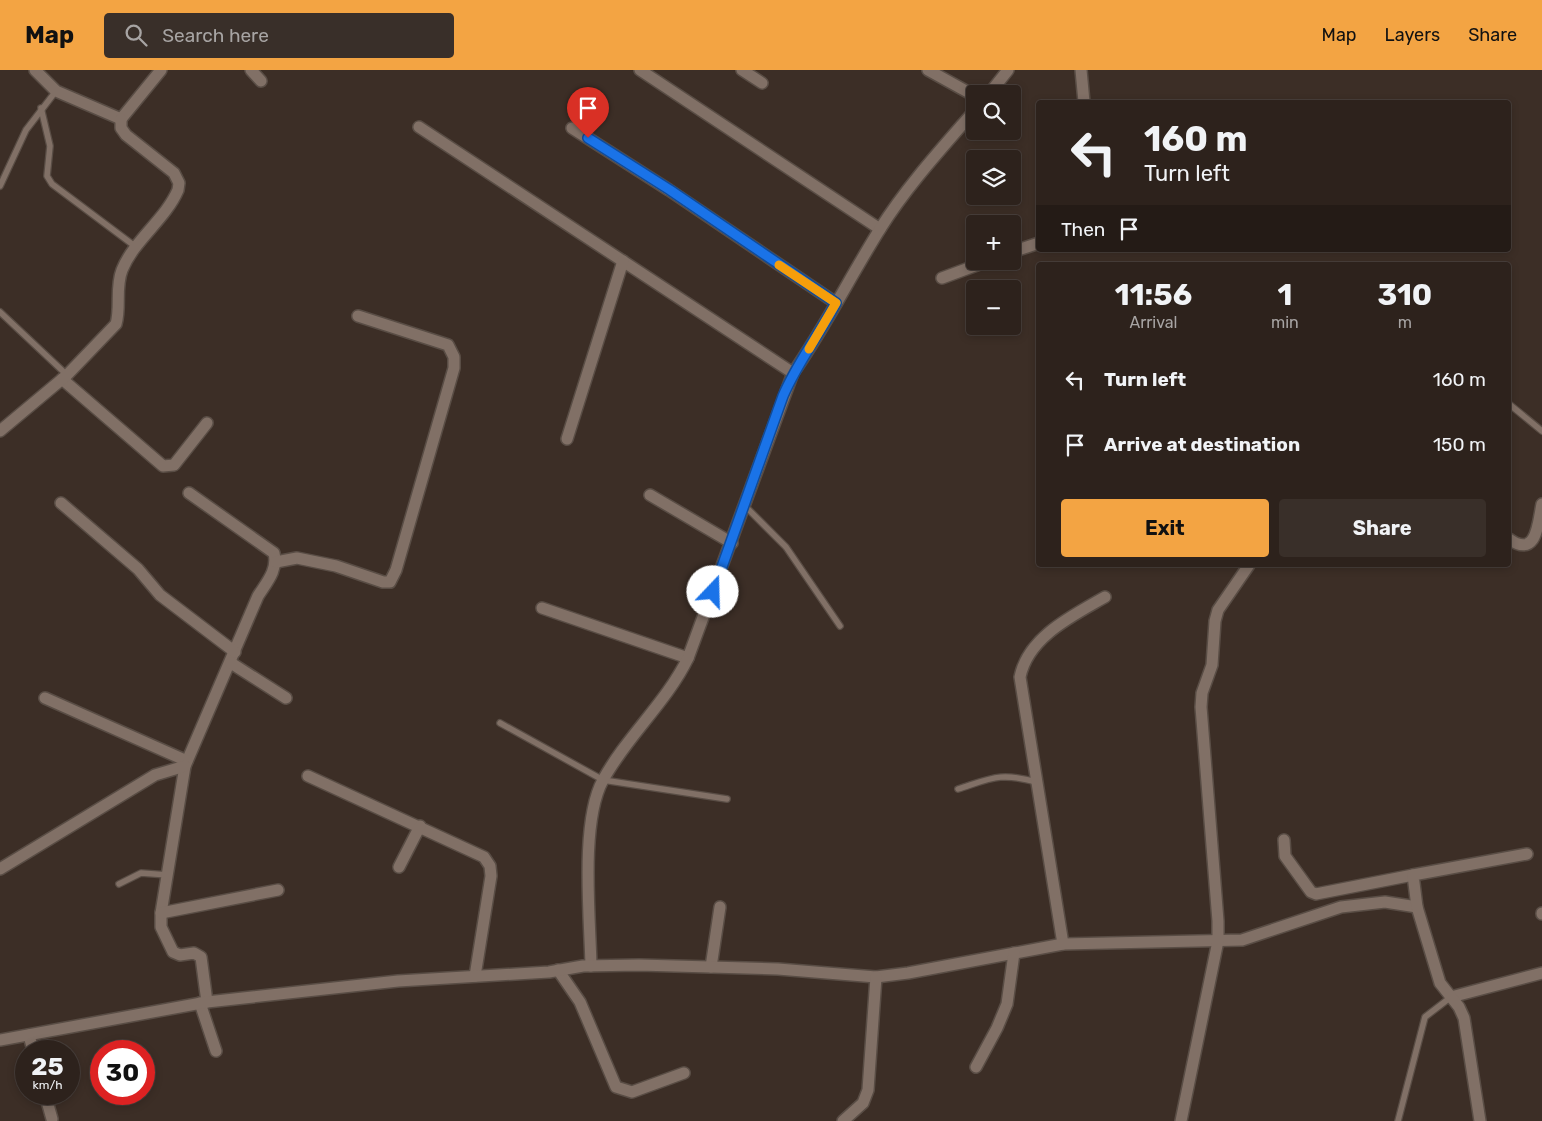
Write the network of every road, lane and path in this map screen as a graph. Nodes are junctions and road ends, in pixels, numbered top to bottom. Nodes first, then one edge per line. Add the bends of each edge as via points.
1 (35, 70) edge
2 (161, 70) edge
3 (251, 70) edge
4 (640, 70) edge
5 (742, 70) edge
6 (928, 70) edge
7 (1008, 70) edge
8 (1081, 70) edge
9 (262, 81) dead end
10 (762, 83) dead end
11 (996, 85) edge
12 (56, 91) junction
13 (966, 91) edge
14 (1084, 100) edge
15 (41, 108) junction
16 (121, 119) junction
17 (966, 120) edge
18 (419, 127) dead end
19 (572, 128) dead end
20 (0, 186) edge
21 (880, 229) junction
22 (1036, 244) edge
23 (136, 246) junction
24 (1021, 249) edge
25 (624, 261) junction
26 (966, 269) edge
27 (942, 278) dead end
28 (836, 303) junction
29 (0, 312) edge
30 (358, 316) dead end
31 (793, 373) junction
32 (65, 377) junction
33 (1511, 406) edge
34 (207, 423) dead end
35 (0, 431) edge
36 (1542, 431) edge
37 (567, 439) dead end
38 (189, 494) dead end
39 (650, 495) dead end
40 (61, 503) dead end
41 (1542, 504) edge
42 (745, 506) junction
43 (1511, 540) edge
44 (732, 543) junction
45 (276, 562) junction
46 (1248, 567) edge
47 (1105, 596) dead end
48 (542, 608) dead end
49 (840, 626) dead end
50 (233, 657) junction
51 (688, 658) junction
52 (45, 698) dead end
53 (286, 698) dead end
54 (500, 723) dead end
55 (186, 763) junction
56 (308, 776) dead end
57 (603, 780) junction
58 (1037, 782) junction
59 (958, 789) dead end
60 (727, 799) dead end
61 (420, 826) junction
62 (1284, 840) dead end
63 (1527, 854) dead end
64 (399, 866) dead end
65 (0, 869) edge
66 (168, 875) junction
67 (1413, 875) junction
68 (119, 884) dead end
69 (278, 890) dead end
70 (720, 907) dead end
71 (1418, 907) junction
72 (161, 913) junction
73 (1218, 941) junction
74 (1063, 944) junction
75 (1014, 953) junction
76 (591, 966) junction
77 (711, 967) junction
78 (558, 970) junction
79 (1542, 973) edge
80 (475, 976) junction
81 (876, 976) junction
82 (1451, 997) junction
83 (204, 1002) junction
84 (29, 1035) junction
85 (0, 1040) edge
86 (31, 1040) edge
87 (216, 1051) dead end
88 (976, 1067) dead end
89 (684, 1073) dead end
90 (49, 1105) edge
91 (52, 1118) dead end
92 (843, 1121) edge
93 (1181, 1121) edge
94 (1398, 1121) edge
95 (1480, 1121) edge

1 - 12 street
2 - 16 street
3 - 9 street
4 - 21 street
5 - 10 street
6 - 13 street
7 - 11 street
8 - 14 street
12 - 15 lane
12 - 16 street
15 - 20 lane via 12,156
15 - 23 lane via 50,146 47,176 52,184
16 - 23 street via 121,128 126,134 174,173 179,183 175,197
17 - 21 street via 916,178
18 - 25 street
19 - 28 street
21 - 28 street
22 - 24 street
23 - 32 street via 118,282 119,315 116,324
25 - 31 street
25 - 37 street
26 - 27 street
28 - 31 street via 815,342
29 - 32 lane via 33,340
30 - 45 street via 448,345 454,357 454,368 396,570 390,582 383,582 336,566 297,558
31 - 42 street
32 - 34 street via 163,466 174,465
32 - 35 street
33 - 36 lane
38 - 45 street via 274,553
39 - 44 street
40 - 50 street via 138,568 160,595
41 - 43 street via 1530,543 1525,546
42 - 44 street
42 - 49 lane via 786,547
44 - 51 street
45 - 50 street
46 - 73 street via 1218,610 1212,665 1201,706
47 - 58 street via 1054,628 1028,654 1022,665 1020,677
48 - 51 street
50 - 53 street
50 - 55 street
51 - 57 street via 677,681
52 - 55 street
54 - 57 lane
55 - 65 street via 155,774
55 - 66 street
56 - 61 street
57 - 60 lane
57 - 76 street via 590,837
58 - 59 lane via 1000,776
58 - 74 street
61 - 64 street
61 - 80 street via 484,857 490,866
62 - 67 street via 1284,856 1311,892 1316,894
63 - 67 street
66 - 68 lane via 141,873
66 - 72 street
67 - 71 street
69 - 72 street
70 - 77 street
71 - 73 street via 1385,902 1341,907 1264,934 1242,940
71 - 82 street via 1440,984
72 - 83 street via 161,927 173,952 180,955 194,953 201,957
73 - 74 street
73 - 93 street
74 - 75 street
75 - 81 street
75 - 88 street via 1007,1004 998,1028
76 - 77 street
76 - 78 street
77 - 81 street
78 - 80 street
78 - 89 street via 580,1002 616,1087 632,1092
79 - 82 street
80 - 83 street
81 - 92 street via 868,1090 863,1103
82 - 94 lane via 1425,1017
82 - 95 street via 1464,1018
83 - 84 street
83 - 87 street
84 - 85 street
84 - 86 street
90 - 91 street

